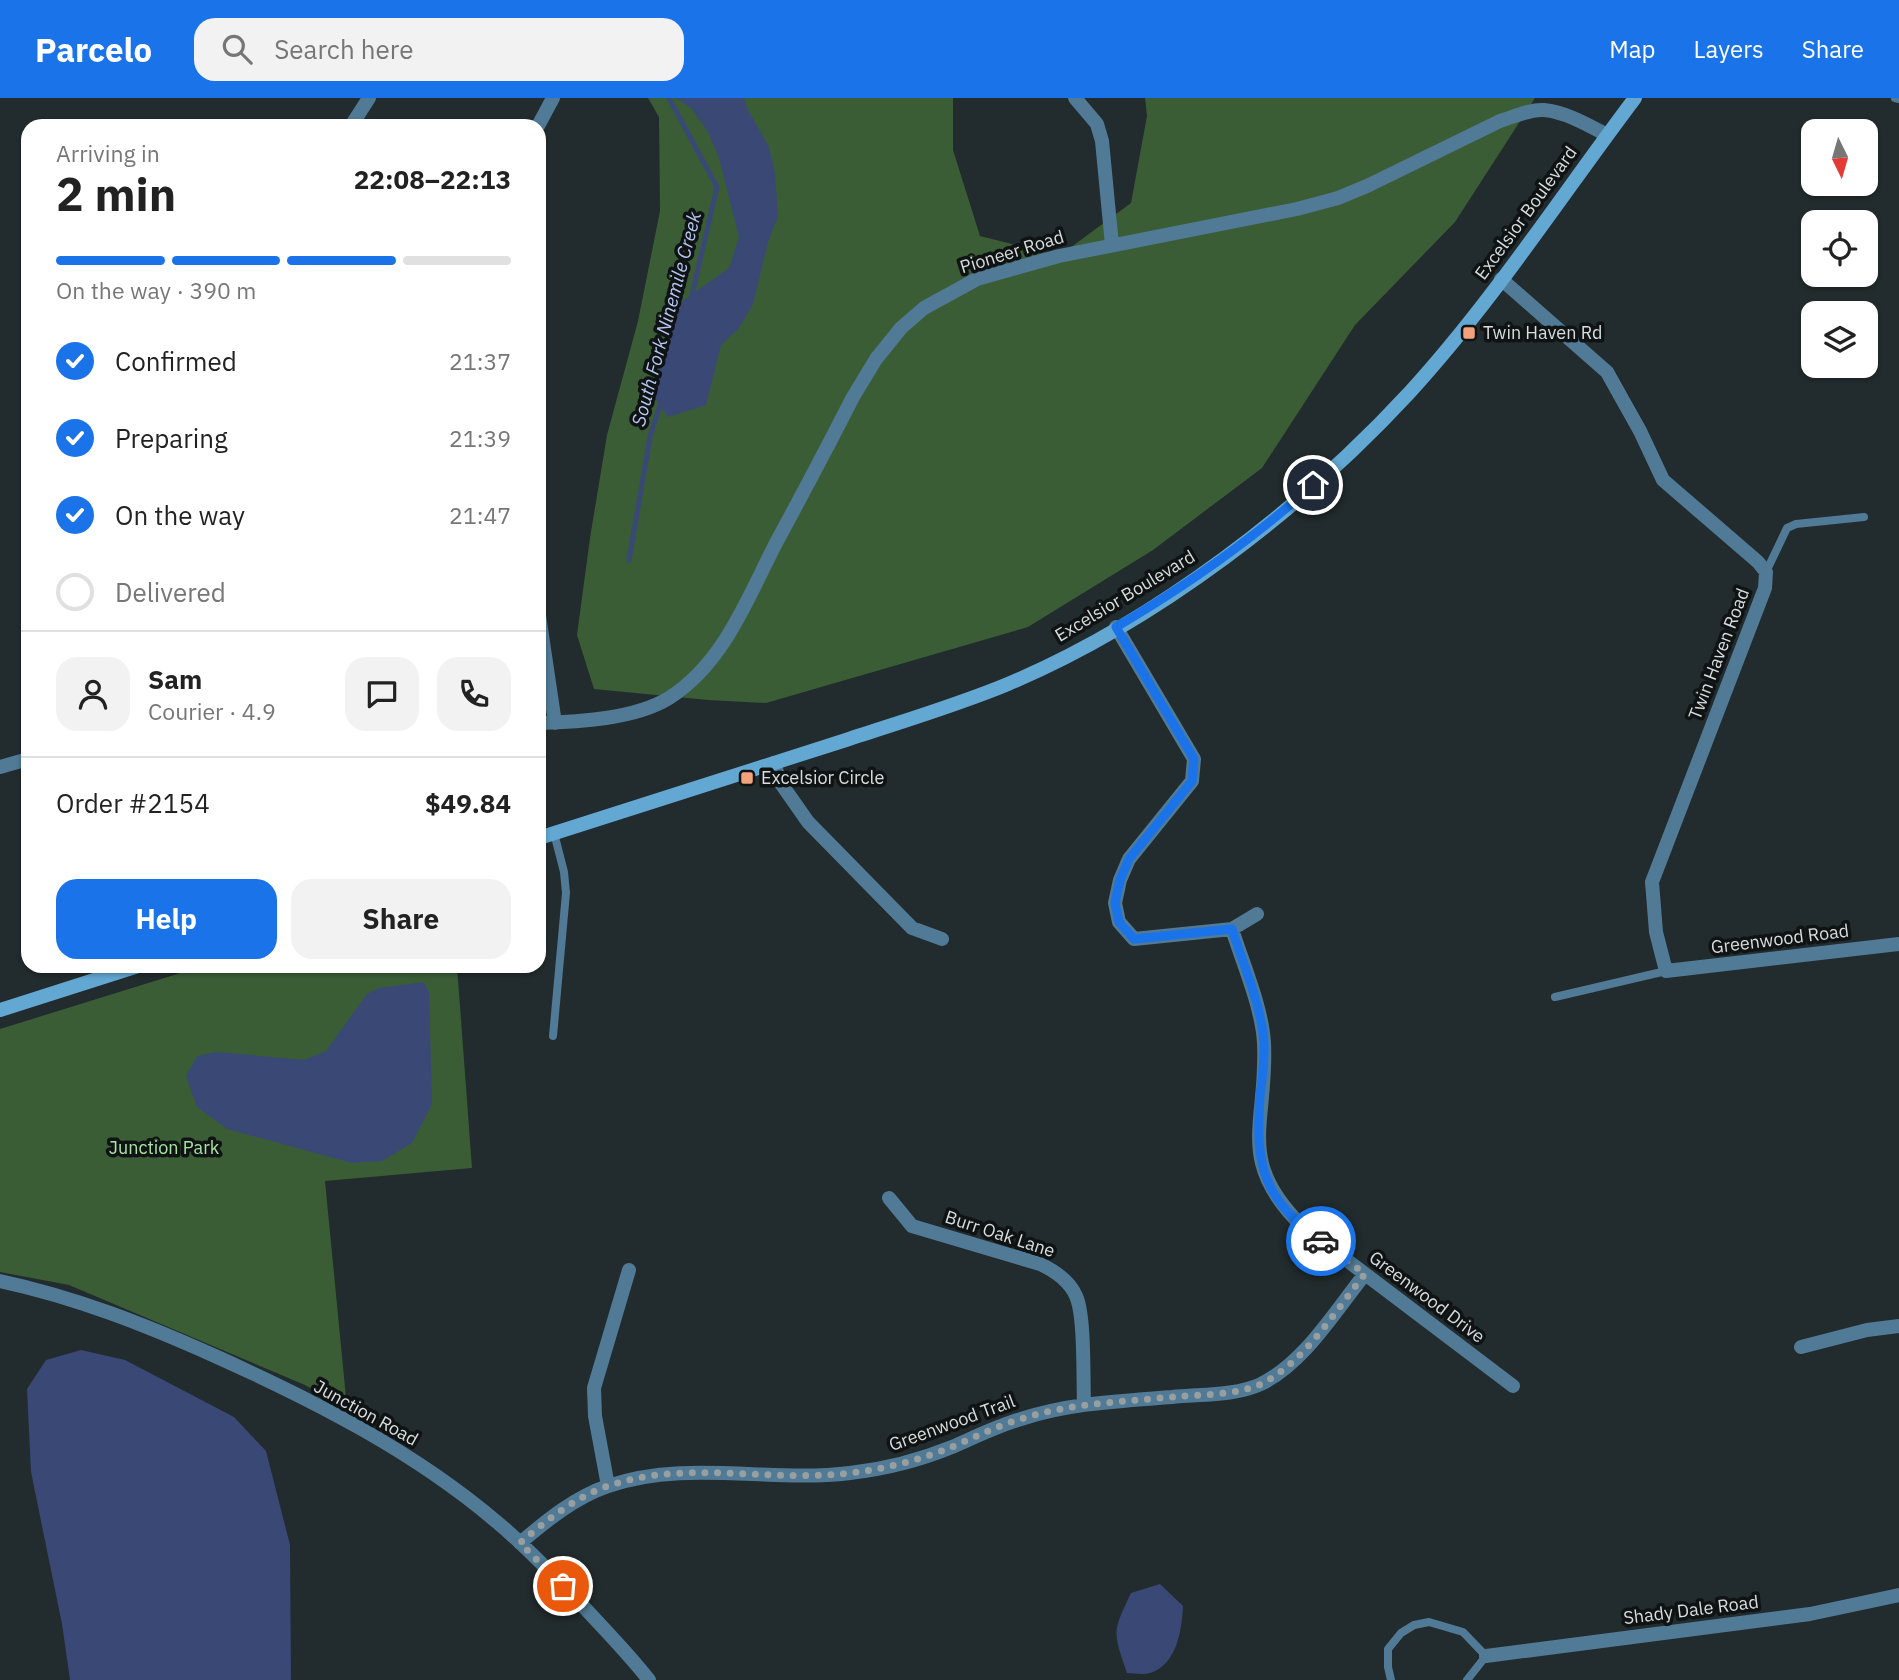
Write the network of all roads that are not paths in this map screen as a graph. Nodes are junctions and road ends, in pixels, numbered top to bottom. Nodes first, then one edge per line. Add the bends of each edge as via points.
1 (369, 98) edge
2 (553, 98) edge
3 (1076, 98) edge
4 (1635, 98) edge
5 (1547, 104) edge
6 (356, 119) edge
7 (542, 119) edge
8 (1607, 135) junction
9 (1112, 245) junction
10 (1501, 279) junction
11 (1864, 517) dead end
12 (1766, 572) junction
13 (1116, 627) junction
14 (546, 662) edge
15 (546, 723) edge
16 (555, 723) junction
17 (21, 761) edge
18 (774, 763) junction
19 (0, 767) edge
20 (554, 833) junction
21 (546, 836) edge
22 (1257, 914) dead end
23 (1232, 929) junction
24 (942, 939) dead end
25 (1899, 944) edge
26 (1666, 971) junction
27 (116, 973) edge
28 (1555, 997) dead end
29 (0, 1010) edge
30 (553, 1036) dead end
31 (889, 1198) dead end
32 (629, 1270) dead end
33 (1365, 1274) junction
34 (0, 1281) edge
35 (1899, 1326) edge
36 (1801, 1347) dead end
37 (1513, 1386) dead end
38 (1084, 1404) junction
39 (608, 1486) junction
40 (520, 1543) junction
41 (1899, 1595) edge
42 (1486, 1656) junction
43 (646, 1679) edge
44 (1391, 1680) edge
45 (1467, 1680) edge

1 - 6 street
2 - 7 street
3 - 9 street via 1097,124 1102,141
4 - 8 main road, Excelsior Boulevard
5 - 8 street, Pioneer Road
5 - 9 street, Pioneer Road via 1500,121 1338,198
8 - 10 main road, Excelsior Boulevard
9 - 16 street, Pioneer Road via 996,273 924,307 876,359 726,640 695,679 666,700 632,712
10 - 12 street, Twin Haven Road via 1607,372 1663,480
10 - 13 main road, Excelsior Boulevard via 1454,340 1362,441 1225,556
11 - 12 lane via 1787,528
12 - 26 street, Twin Haven Road via 1765,588 1652,882 1656,933
13 - 18 main road, Excelsior Boulevard via 1008,683
13 - 23 street via 1194,759 1192,781 1129,859 1116,898 1119,922 1134,939
14 - 16 street
15 - 16 street, Pioneer Road
17 - 19 street
18 - 20 main road, Excelsior Boulevard
18 - 24 street via 780,782 808,822 912,928
20 - 21 main road, Excelsior Boulevard
20 - 30 lane via 566,893
22 - 23 street
23 - 33 street, Greenwood Drive via 1264,1041 1258,1123 1259,1153 1267,1182 1303,1227
25 - 26 street, Greenwood Road
26 - 28 lane
27 - 29 main road
31 - 38 street, Burr Oak Lane via 912,1226 1040,1264 1067,1282 1077,1296 1080,1313
32 - 39 street via 594,1388 594,1416
33 - 37 street, Greenwood Drive
33 - 38 street, Greenwood Trail via 1304,1349 1281,1372 1258,1385
34 - 40 street, Junction Road via 110,1311 258,1375 399,1452 451,1486
35 - 36 street
38 - 39 street, Greenwood Trail via 1021,1419 900,1464 849,1473 660,1474
39 - 40 street, Greenwood Trail via 553,1516
40 - 43 street, Junction Road via 621,1645
41 - 42 street, Shady Dale Road via 1810,1614
42 - 44 lane via 1463,1632 1429,1622 1414,1625 1388,1648
42 - 45 lane

